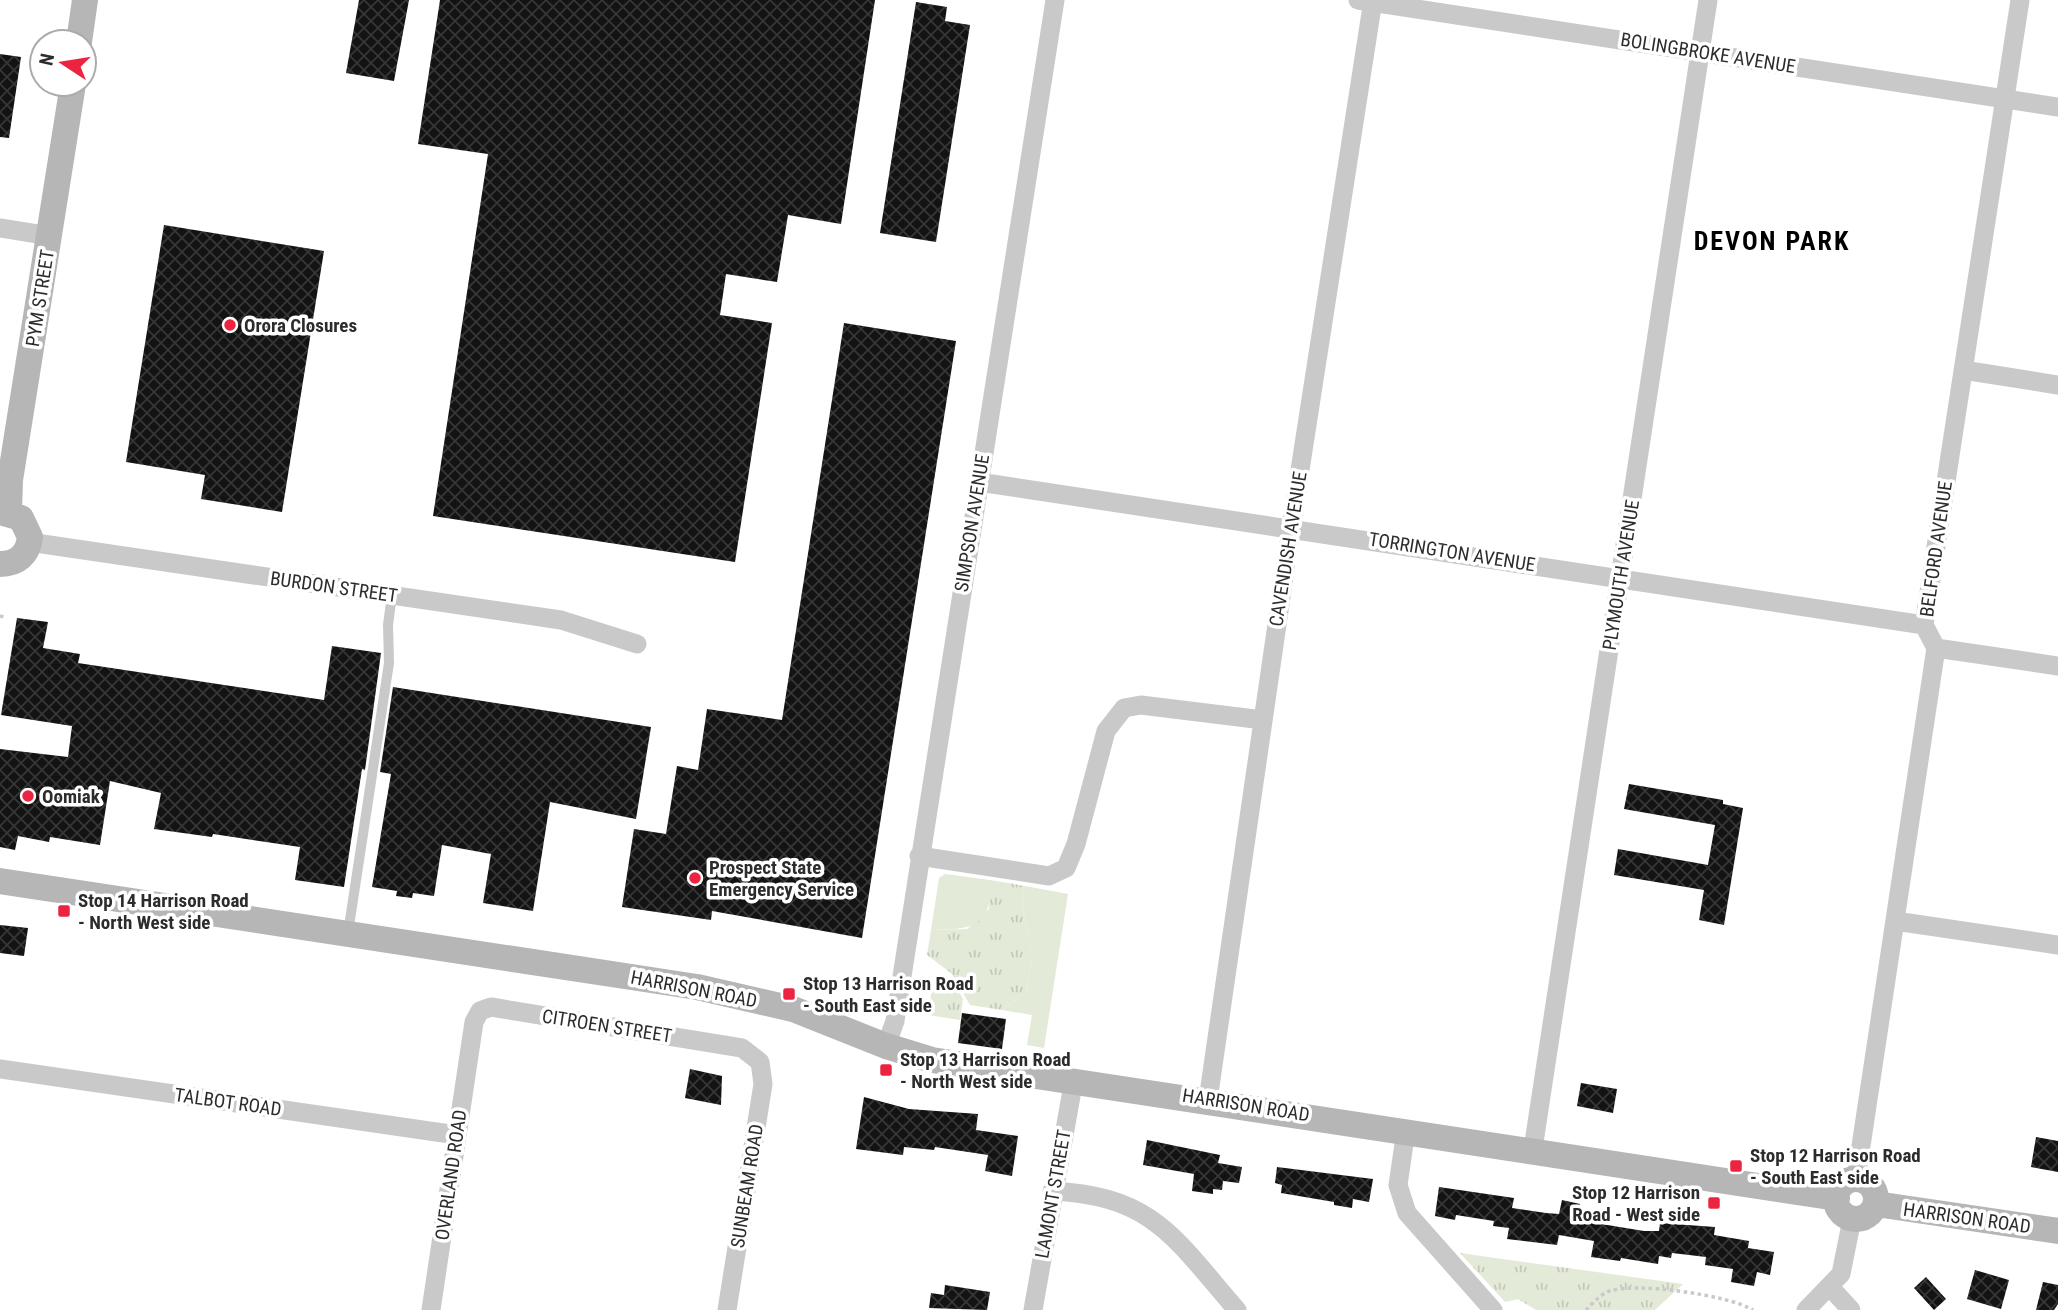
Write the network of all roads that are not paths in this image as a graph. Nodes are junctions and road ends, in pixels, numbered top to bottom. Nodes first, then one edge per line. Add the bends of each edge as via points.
1 (85, 0) edge
2 (1055, 0) edge
3 (1708, 0) edge
4 (2020, 0) edge
5 (1368, 1) edge
6 (81, 28) edge
7 (1700, 52) junction
8 (71, 98) edge
9 (2005, 99) junction
10 (2058, 107) edge
11 (0, 228) edge
12 (50, 236) junction
13 (1964, 370) junction
14 (2058, 385) edge
15 (979, 482) junction
16 (4, 512) edge
17 (1291, 528) junction
18 (29, 542) junction
19 (1, 568) edge
20 (1620, 578) junction
21 (392, 595) junction
22 (1924, 625) junction
23 (637, 644) dead end
24 (1936, 648) junction
25 (2058, 666) edge
26 (1263, 720) junction
27 (919, 856) junction
28 (0, 881) edge
29 (1895, 921) junction
30 (348, 934) junction
31 (2058, 945) edge
32 (471, 1040) joint
33 (886, 1046) junction
34 (760, 1062) joint
35 (0, 1069) edge
36 (1074, 1079) junction
37 (1208, 1100) junction
38 (1406, 1130) junction
39 (457, 1135) junction
40 (1533, 1149) junction
41 (1856, 1179) junction
42 (1052, 1191) junction
43 (1876, 1204) junction
44 (1844, 1208) junction
45 (2058, 1231) edge
46 (1830, 1287) junction
47 (431, 1310) edge
48 (727, 1310) edge
49 (1033, 1310) edge
50 (1237, 1310) edge
51 (1493, 1310) edge
52 (1806, 1310) edge
53 (1851, 1310) edge

1 - 6 street
2 - 15 street, SIMPSON AVENUE
3 - 7 street, PLYMOUTH AVENUE
4 - 9 street, BELFORD AVENUE
5 - 7 street, BOLINGBROKE AVENUE
5 - 17 street, CAVENDISH AVENUE
7 - 9 street, BOLINGBROKE AVENUE
7 - 20 street, PLYMOUTH AVENUE
8 - 12 street, PYM STREET
9 - 10 street, BOLINGBROKE AVENUE
9 - 13 street, BELFORD AVENUE
11 - 12 street
12 - 16 street, PYM STREET
13 - 14 street
13 - 22 street, BELFORD AVENUE
15 - 17 street, TORRINGTON AVENUE
15 - 27 street, SIMPSON AVENUE
16 - 18 street via 26,525
17 - 20 street, TORRINGTON AVENUE
17 - 26 street, CAVENDISH AVENUE
18 - 19 street via 19,559
18 - 21 street, BURDON STREET
20 - 22 street, TORRINGTON AVENUE
20 - 40 street, PLYMOUTH AVENUE
21 - 23 street, BURDON STREET via 561,620
21 - 30 lane via 389,663
22 - 24 street, BELFORD AVENUE
24 - 25 street
24 - 29 street
26 - 27 street via 1141,705 1124,708 1106,731 1066,868 1049,876
26 - 37 street, CAVENDISH AVENUE
27 - 33 street, SIMPSON AVENUE via 895,1021
28 - 30 street, HARRISON ROAD
29 - 31 street
29 - 41 street
30 - 33 street, HARRISON ROAD via 697,987 793,1009
32 - 34 street, CITROEN STREET via 480,1011 491,1007 742,1048
32 - 39 street, OVERLAND ROAD
33 - 36 street, HARRISON ROAD via 932,1060
34 - 48 street, SUNBEAM ROAD via 763,1084
35 - 39 street, TALBOT ROAD
36 - 37 street, HARRISON ROAD
36 - 42 street, LAMONT STREET
37 - 38 street, HARRISON ROAD
38 - 40 street, HARRISON ROAD
38 - 51 street via 1398,1185 1407,1213
39 - 47 street, OVERLAND ROAD
40 - 44 street, HARRISON ROAD
41 - 43 street via 1872,1187
41 - 44 street via 1843,1185
42 - 49 street, LAMONT STREET
42 - 50 street via 1087,1193 1133,1206 1167,1231
43 - 44 street via 1867,1216
43 - 45 street, HARRISON ROAD
44 - 46 street via 1844,1266
46 - 52 street
46 - 53 street

